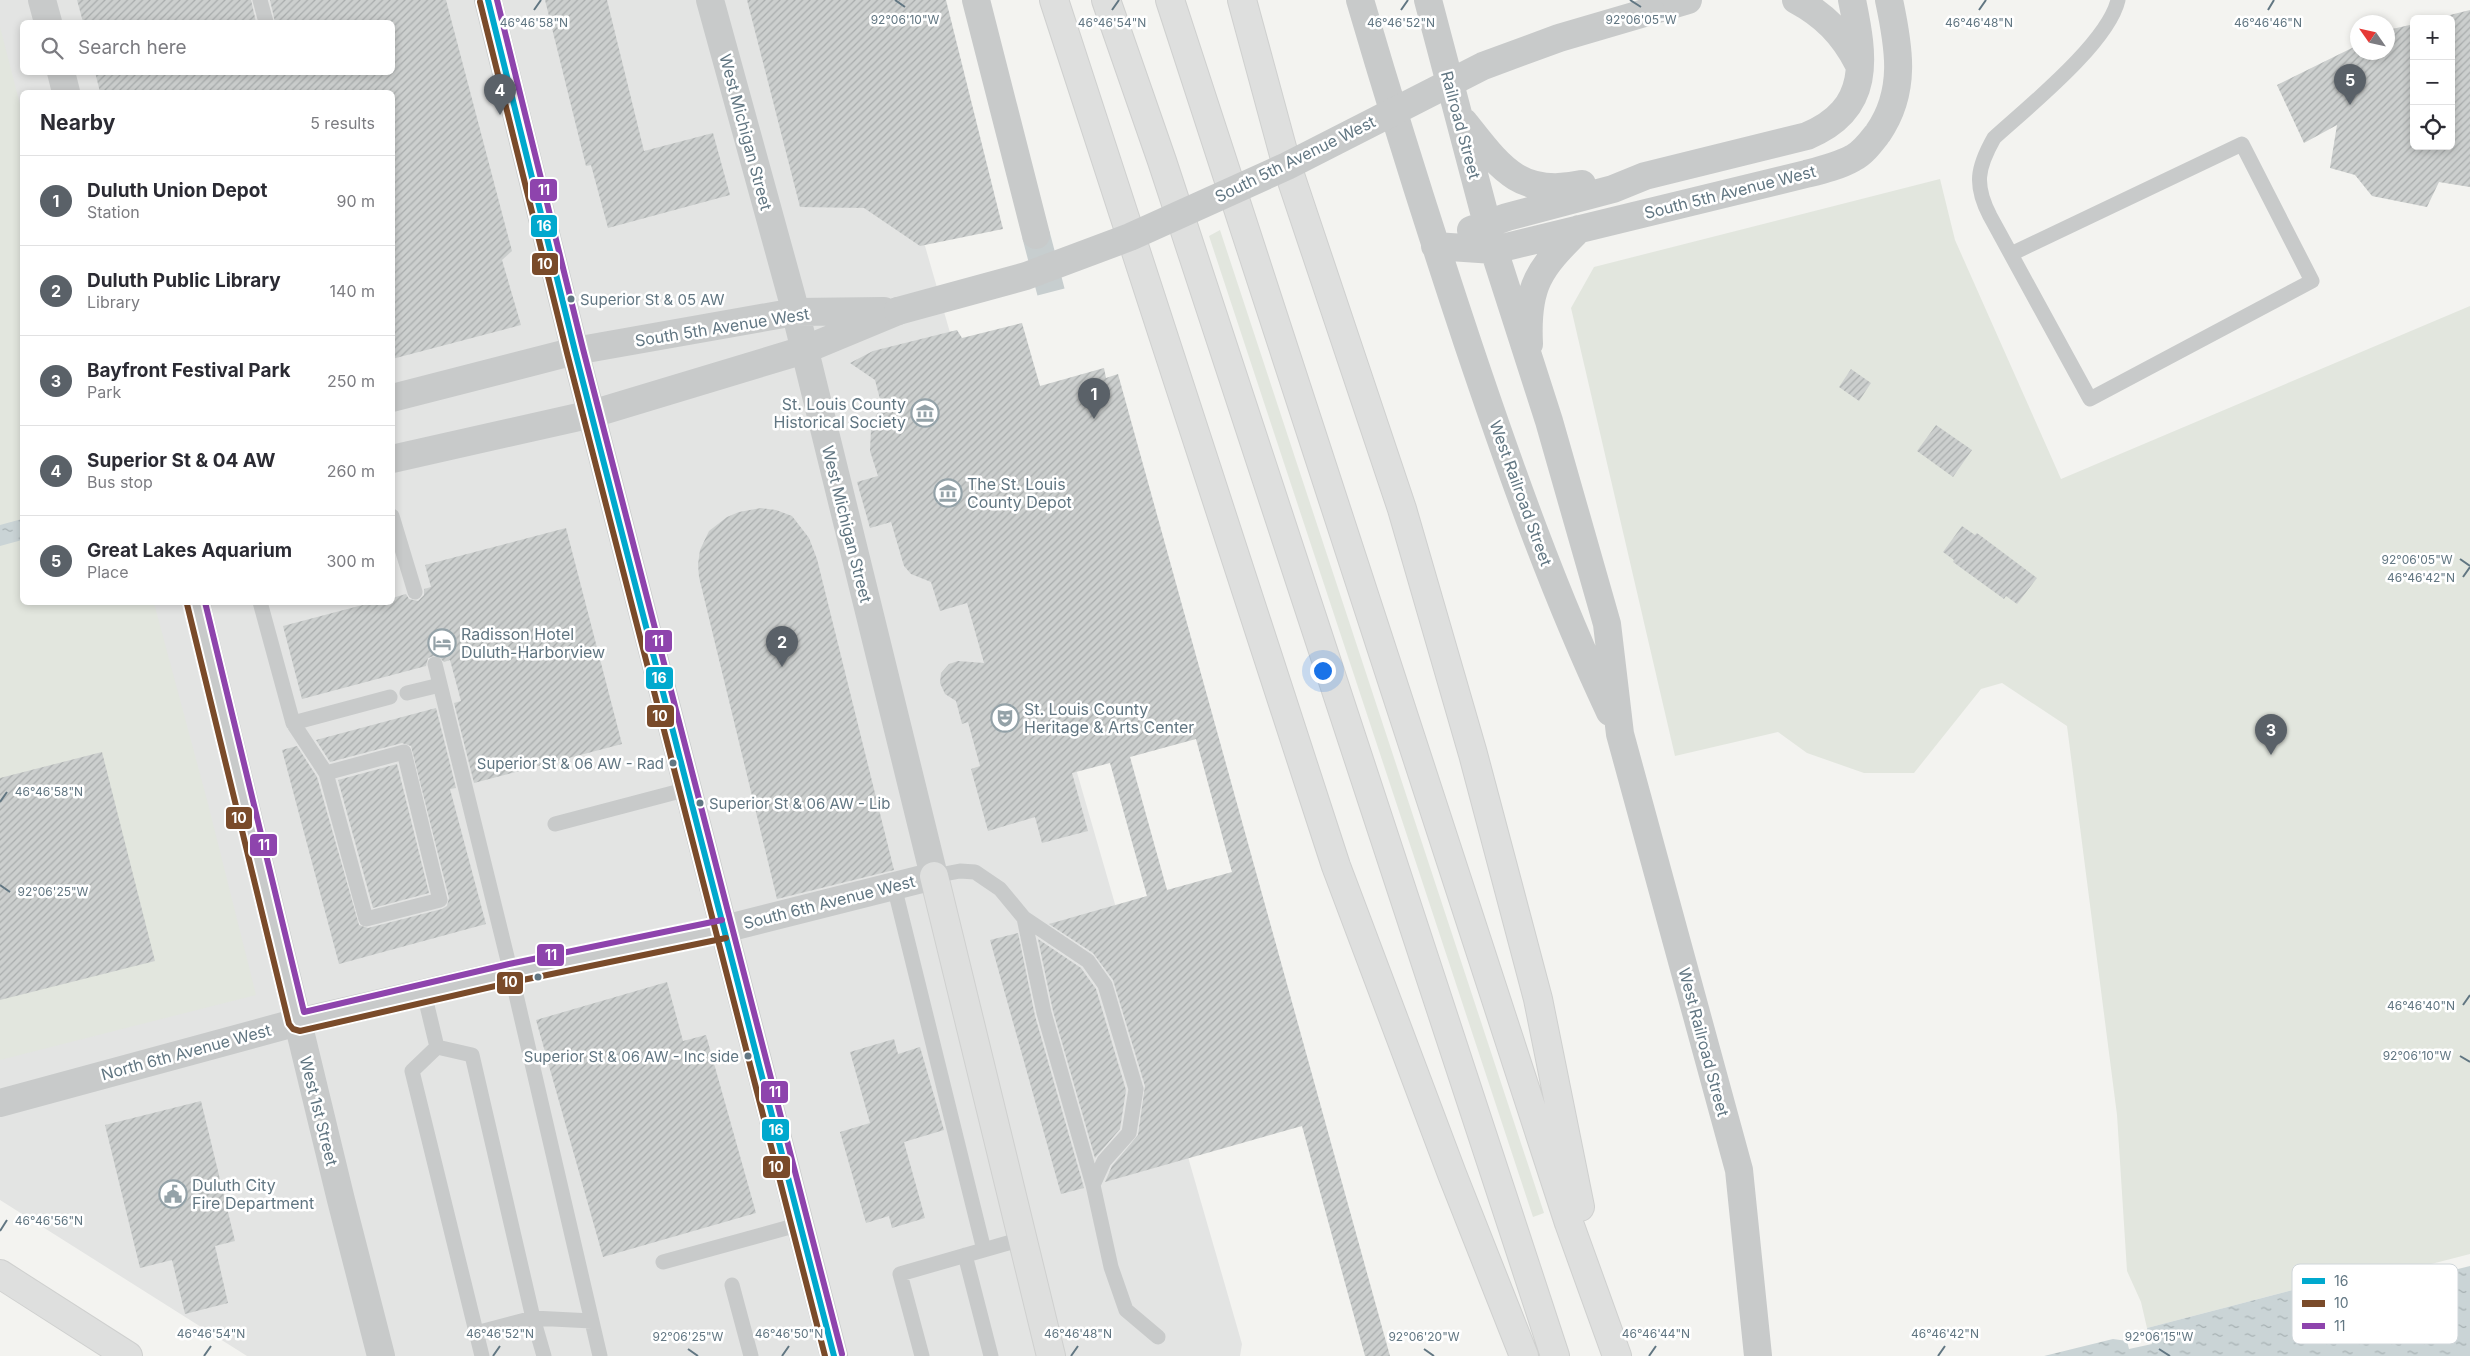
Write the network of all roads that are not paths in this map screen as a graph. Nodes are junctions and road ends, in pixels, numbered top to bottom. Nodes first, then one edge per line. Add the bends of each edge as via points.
1 (42, 0) edge
2 (260, 0) edge
3 (488, 0) edge
4 (710, 0) edge
5 (976, 0) edge
6 (1054, 0) edge
7 (1106, 0) edge
8 (1170, 0) edge
9 (1242, 0) edge
10 (1360, 0) edge
11 (1428, 0) edge
12 (1688, 0) edge
13 (1796, 0) edge
14 (1852, 0) edge
15 (1889, 0) edge
16 (2118, 0) edge
17 (47, 20) edge
18 (265, 20) edge
19 (1860, 66) junction
20 (62, 75) edge
21 (66, 90) edge
22 (1456, 111) junction
23 (1287, 166) junction
24 (1645, 176) junction
25 (1487, 222) junction
26 (1579, 230) junction
27 (1036, 235) tunnel mouth
28 (1130, 237) junction
29 (1436, 246) junction
30 (1494, 250) junction
31 (2011, 254) junction
32 (898, 311) junction
33 (795, 312) junction
34 (804, 350) junction
35 (576, 351) junction
36 (1532, 368) junction
37 (395, 397) edge
38 (592, 414) junction
39 (395, 458) edge
40 (395, 535) edge
41 (398, 554) edge
42 (415, 592) dead end
43 (197, 605) edge
44 (261, 605) edge
45 (435, 664) dead end
46 (440, 685) junction
47 (407, 693) dead end
48 (390, 697) dead end
49 (293, 722) junction
50 (1620, 734) junction
51 (326, 773) junction
52 (688, 789) junction
53 (555, 824) dead end
54 (934, 876) junction
55 (894, 886) junction
56 (1024, 918) junction
57 (724, 929) junction
58 (510, 973) junction
59 (424, 993) junction
60 (298, 1022) junction
61 (437, 1047) junction
62 (0, 1103) edge
63 (1093, 1185) junction
64 (802, 1224) junction
65 (1022, 1239) junction
66 (984, 1250) junction
67 (965, 1255) junction
68 (663, 1262) dead end
69 (0, 1274) edge
70 (732, 1285) dead end
71 (1598, 1299) junction
72 (533, 1318) junction
73 (592, 1321) junction
74 (476, 1332) junction
75 (1158, 1338) dead end
76 (128, 1356) edge
77 (381, 1356) edge
78 (482, 1356) edge
79 (544, 1356) edge
80 (600, 1356) edge
81 (751, 1356) edge
82 (834, 1356) edge
83 (922, 1356) edge
84 (992, 1356) edge
85 (1051, 1356) edge
86 (1524, 1356) edge
87 (1554, 1356) edge
88 (1618, 1356) edge
89 (1758, 1356) edge

1 - 17 street
2 - 18 lane
3 - 35 street
4 - 33 street, West Michigan Street
5 - 27 street
6 - 28 highway
7 - 87 highway
8 - 71 highway via 1570,1223
9 - 23 highway
10 - 29 street
11 - 22 street, Railroad Street
12 - 23 street, South 5th Avenue West, bridge via 1559,38 1483,66
13 - 19 street via 1826,18 1850,47
14 - 19 street
15 - 26 street, South 5th Avenue West via 1900,59 1899,84 1885,122 1855,157 1833,167
16 - 31 lane via 2107,26 2092,46 1994,138 1984,157 1979,178 1980,197
19 - 24 street via 1851,104 1828,128
20 - 21 street
22 - 24 street via 1494,160 1529,184 1565,188 1610,178
22 - 25 street, Railroad Street
23 - 28 street, South 5th Avenue West, bridge
23 - 71 highway via 1402,508 1473,754 1538,998
24 - 25 street via 1613,189
25 - 29 street
25 - 30 street, Railroad Street
26 - 30 street, South 5th Avenue West
26 - 36 street via 1537,277 1529,310
28 - 32 street, South 5th Avenue West, bridge via 1026,276
28 - 86 highway via 1336,866
29 - 30 street, South 5th Avenue West
29 - 50 street, West Railroad Street via 1502,445 1568,620
30 - 36 street, West Railroad Street
31 - 31 lane via 2090,399 2312,281 2242,144
32 - 33 street, South 5th Avenue West
32 - 34 street, South 5th Avenue West
33 - 34 street, West Michigan Street
33 - 35 street, South 5th Avenue West
34 - 38 street, South 5th Avenue West
34 - 54 street, West Michigan Street
35 - 37 street, South 5th Avenue West
35 - 38 street
36 - 50 street, West Railroad Street via 1607,624
38 - 39 street, South 5th Avenue West
38 - 52 street
40 - 41 lane
41 - 42 lane
43 - 60 street, West 1st Street
44 - 49 lane
45 - 46 lane
46 - 47 lane
46 - 58 lane
48 - 49 lane
49 - 51 lane
50 - 89 street, West Railroad Street via 1739,1170
51 - 51 lane via 366,919 440,900 404,752
52 - 53 lane
52 - 57 street
54 - 55 street, South 6th Avenue West
54 - 56 lane via 975,872 1000,889
54 - 65 highway
55 - 57 street, South 6th Avenue West
55 - 66 lane
56 - 63 lane via 1044,1012
56 - 63 lane via 1088,961 1106,985 1136,1089 1129,1133 1104,1161
57 - 58 street, North 6th Avenue West
57 - 64 street
58 - 59 street, North 6th Avenue West
58 - 73 lane
59 - 60 street, North 6th Avenue West
59 - 61 lane
60 - 62 street, North 6th Avenue West
60 - 77 street, West 1st Street
61 - 72 lane via 472,1055
61 - 74 lane via 412,1071
63 - 75 lane via 1111,1267 1126,1310
64 - 68 lane
64 - 82 street
65 - 66 lane
65 - 85 highway
66 - 67 lane
67 - 83 lane via 900,1274
67 - 84 lane
69 - 76 highway
70 - 81 lane
71 - 88 highway
72 - 73 lane
72 - 74 lane
72 - 79 lane
73 - 80 lane
74 - 78 lane

